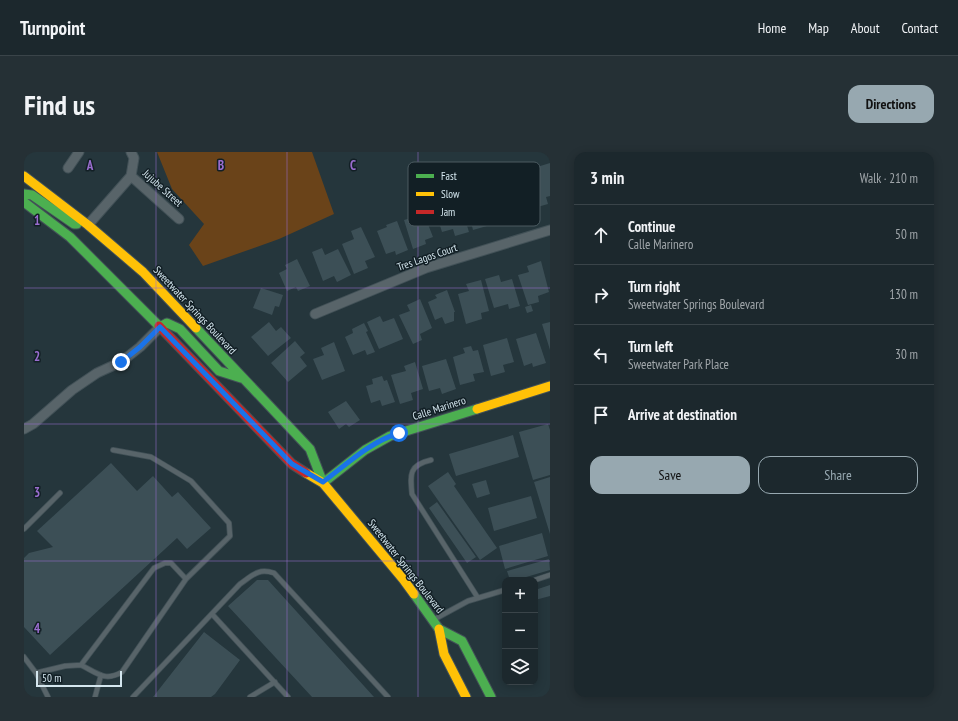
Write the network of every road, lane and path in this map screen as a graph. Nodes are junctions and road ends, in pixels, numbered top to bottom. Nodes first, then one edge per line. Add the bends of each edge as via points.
1 (79, 152) edge
2 (131, 152) edge
3 (68, 168) dead end
4 (24, 176) edge
5 (131, 176) junction
6 (24, 194) edge
7 (24, 202) edge
8 (180, 219) dead end
9 (88, 225) junction
10 (550, 230) edge
11 (314, 314) dead end
12 (160, 327) junction
13 (244, 379) junction
14 (550, 386) edge
15 (24, 429) edge
16 (113, 450) dead end
17 (431, 460) dead end
18 (323, 482) junction
19 (60, 493) dead end
20 (24, 529) edge
21 (550, 575) edge
22 (186, 579) junction
23 (538, 579) edge
24 (502, 591) edge
25 (478, 598) junction
26 (212, 614) junction
27 (433, 620) junction
28 (439, 629) junction
29 (24, 657) edge
30 (81, 665) junction
31 (36, 673) junction
32 (101, 675) junction
33 (275, 682) junction
34 (48, 697) edge
35 (95, 697) edge
36 (133, 697) edge
37 (250, 697) edge
38 (288, 697) edge
39 (388, 697) edge
40 (466, 697) edge
41 (491, 697) edge

1 - 3 street
2 - 5 street via 134,158
4 - 9 main road, Sweetwater Springs Boulevard
5 - 8 street, Jujube Street
5 - 9 street
6 - 9 main road via 32,195 74,224
7 - 12 main road, Sweetwater Springs Boulevard via 70,237
9 - 13 main road, Sweetwater Springs Boulevard via 143,272
10 - 11 street, Tres Lagos Court via 426,268
12 - 13 main road via 167,323 180,330 219,370
12 - 15 street via 121,362 97,373 72,390
12 - 18 main road, Sweetwater Springs Boulevard via 292,464
13 - 18 main road, Sweetwater Springs Boulevard via 310,449
14 - 18 main road, Calle Marinero via 390,436 365,450
16 - 22 lane via 151,457 191,481 229,523 230,536
17 - 25 lane via 420,462 412,471 412,494
18 - 27 main road, Sweetwater Springs Boulevard
19 - 20 lane
21 - 23 lane
22 - 30 lane via 171,562 154,568
22 - 32 lane via 122,672 114,676
24 - 25 lane
25 - 27 lane
26 - 33 lane
26 - 36 lane
26 - 39 lane via 240,584 255,573 265,570 274,573
27 - 28 main road, Sweetwater Springs Boulevard
28 - 40 main road, Sweetwater Springs Boulevard via 444,654
28 - 41 main road, Sweetwater Springs Boulevard via 462,641
29 - 31 lane
30 - 31 lane
30 - 32 lane
31 - 34 lane
32 - 35 lane
33 - 37 lane
33 - 38 lane

